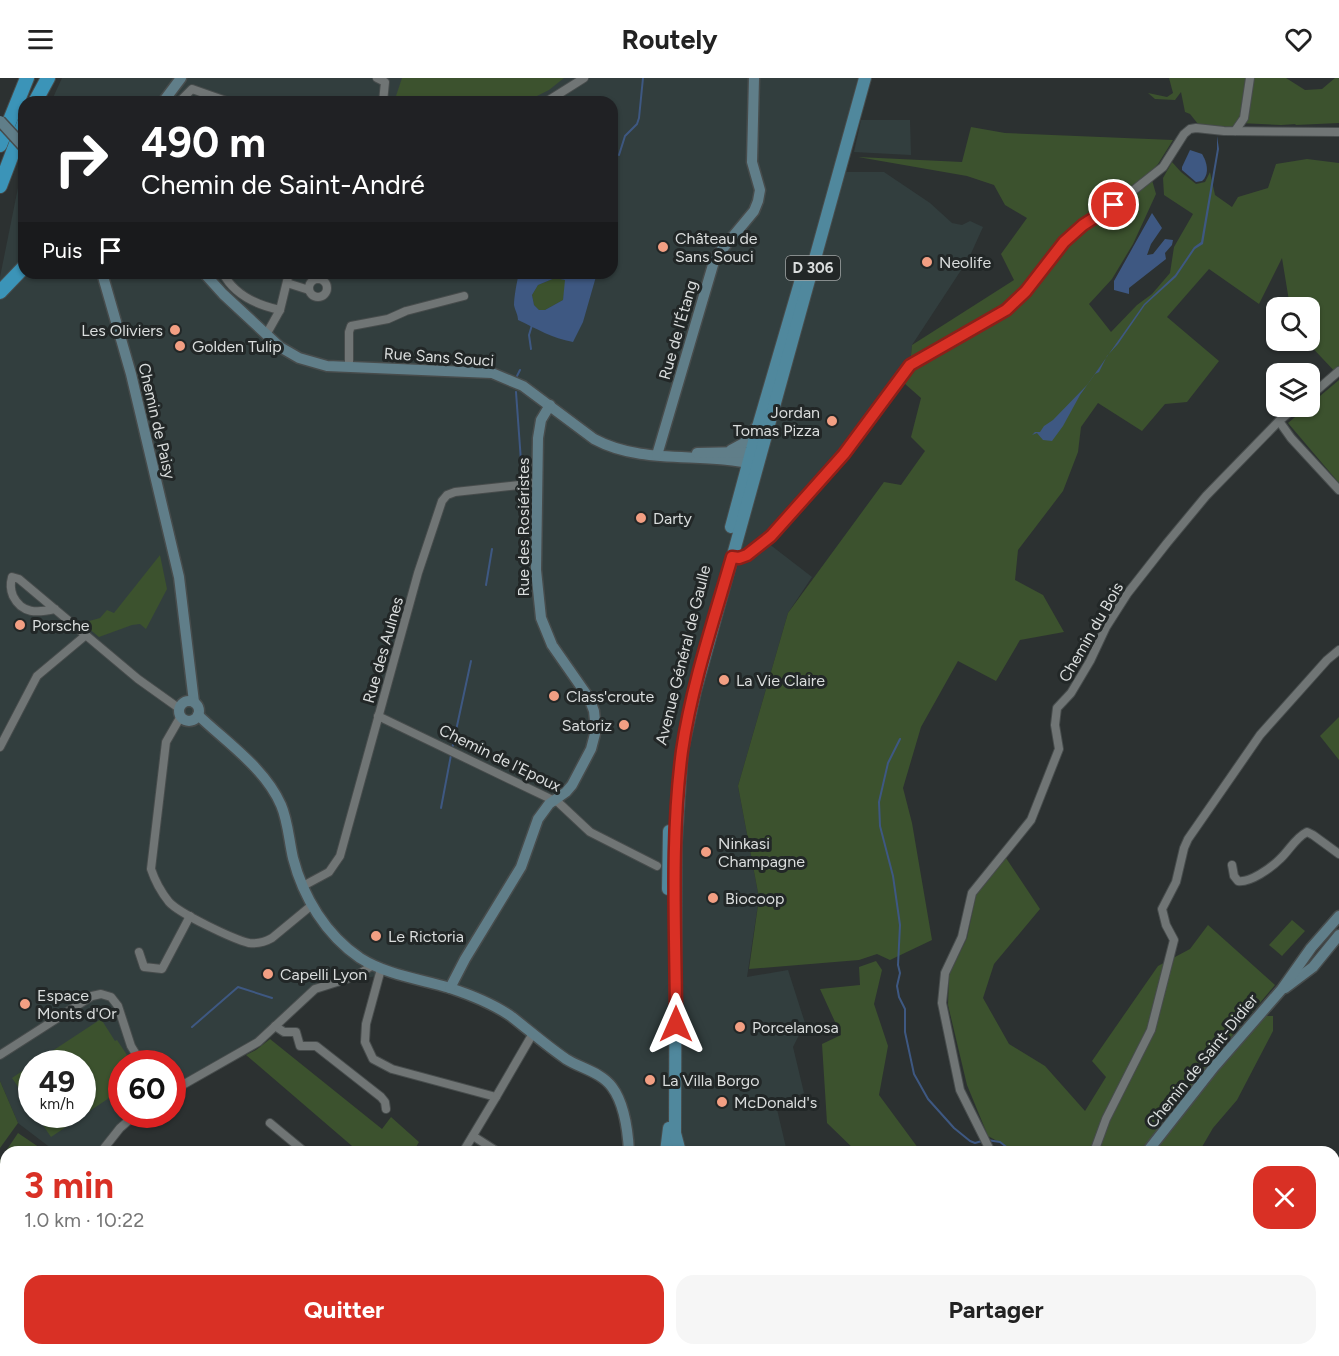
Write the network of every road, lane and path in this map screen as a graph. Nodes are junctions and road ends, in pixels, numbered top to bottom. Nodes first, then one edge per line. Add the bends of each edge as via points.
1 (27, 78) edge
2 (46, 78) edge
3 (182, 78) edge
4 (377, 78) edge
5 (584, 78) edge
6 (754, 78) edge
7 (858, 78) edge
8 (865, 78) edge
9 (1250, 78) edge
10 (20, 96) edge
11 (37, 96) edge
12 (168, 96) edge
13 (185, 96) edge
14 (212, 96) edge
15 (383, 96) edge
16 (556, 96) edge
17 (18, 100) edge
18 (0, 121) edge
19 (1235, 131) junction
20 (1339, 132) edge
21 (18, 139) edge
22 (18, 140) edge
23 (0, 145) edge
24 (0, 186) edge
25 (18, 273) edge
26 (104, 279) edge
27 (209, 279) edge
28 (227, 279) edge
29 (288, 279) edge
30 (287, 283) junction
31 (309, 290) dead end
32 (0, 292) edge
33 (464, 296) dead end
34 (280, 310) junction
35 (266, 334) junction
36 (349, 368) junction
37 (1339, 371) edge
38 (1320, 387) edge
39 (550, 405) junction
40 (1285, 417) edge
41 (1279, 422) junction
42 (759, 423) junction
43 (722, 452) junction
44 (657, 455) junction
45 (685, 456) junction
46 (753, 457) junction
47 (537, 483) junction
48 (1339, 490) edge
49 (728, 557) junction
50 (55, 609) junction
51 (86, 635) junction
52 (1339, 650) edge
53 (188, 712) junction
54 (378, 716) junction
55 (0, 747) edge
56 (554, 801) junction
57 (1339, 854) edge
58 (1232, 865) dead end
59 (667, 869) junction
60 (303, 886) junction
61 (312, 905) junction
62 (190, 916) junction
63 (1339, 916) edge
64 (1339, 935) edge
65 (139, 952) dead end
66 (377, 967) junction
67 (450, 988) junction
68 (1282, 989) junction
69 (275, 1026) junction
70 (532, 1035) junction
71 (134, 1050) edge
72 (0, 1055) edge
73 (186, 1083) edge
74 (496, 1097) junction
75 (386, 1109) dead end
76 (270, 1123) dead end
77 (120, 1128) edge
78 (473, 1136) junction
79 (105, 1146) edge
80 (298, 1146) edge
81 (467, 1146) edge
82 (489, 1146) edge
83 (629, 1146) edge
84 (668, 1146) edge
85 (677, 1146) edge
86 (988, 1146) edge
87 (1096, 1146) edge
88 (1152, 1146) edge

1 - 10 highway
2 - 11 highway
3 - 12 street
4 - 15 street via 385,82
5 - 16 street
6 - 44 street, Rue de l'Étang via 752,162 760,190 754,211 715,258
7 - 42 main road, D 306
8 - 46 main road, D 306
9 - 19 street via 1244,118
13 - 14 street via 192,89
17 - 23 highway
18 - 22 street, bridge
19 - 20 street
19 - 49 street via 1196,128 1184,134 1163,167 1064,242 1006,310 910,365 844,454 771,536 747,555
21 - 24 highway
25 - 32 highway
26 - 53 street, Chemin de Paisy via 179,577 190,680
27 - 35 street, Rue Sans Souci
28 - 34 street via 243,296
29 - 30 street
30 - 31 street
30 - 34 street
33 - 36 street via 351,326
34 - 35 street
35 - 36 street, Rue Sans Souci via 299,358
36 - 39 street, Rue Sans Souci via 492,373 523,386
37 - 38 street
39 - 44 street, Rue Sans Souci via 606,446
39 - 47 street, Rue des Rosiéristes via 539,430
40 - 41 street, Chemin du Bois
41 - 48 street
41 - 86 street, Chemin du Bois via 1200,503 1127,594 1071,693 1057,708 1059,749 1031,820 972,893 962,937 945,973 942,1003 960,1090
42 - 43 street via 744,443
42 - 46 main road, D 306
43 - 45 street, Rue Sans Souci
43 - 46 street, Rue Sans Souci via 743,452
44 - 45 street, Rue Sans Souci
45 - 46 street, Rue Sans Souci via 737,460
46 - 49 main road, D 306
47 - 54 street, Rue des Aulnes via 455,492 442,501
47 - 56 street, Rue des Rosiéristes via 536,570 541,618 552,645 589,698 596,721 591,749 581,771
49 - 59 main road, Avenue Général de Gaulle / D 306 via 681,721
50 - 50 street via 19,579 12,577 11,593 26,611
50 - 51 street
51 - 53 street via 138,679
51 - 55 street via 37,676
52 - 87 street via 1260,735 1184,848 1176,882 1162,909 1174,940 1151,1030
53 - 60 street via 265,779 281,804
53 - 62 street via 166,742 151,869 171,904
54 - 56 street, Chemin de l'Epoux
54 - 60 street, Rue des Aulnes via 340,856 329,872
56 - 59 street, Chemin de l'Epoux via 590,832
56 - 67 street, Rue des Rosiéristes via 538,819 521,867
57 - 58 street via 1307,832 1279,860 1248,880 1238,881
59 - 84 main road, Avenue Général de Gaulle / D 306
59 - 85 main road, Avenue Général de Gaulle / D 306
60 - 61 street
61 - 62 street via 272,938 257,943
61 - 66 street via 341,942
62 - 65 street via 162,969 144,967
63 - 68 street
64 - 68 street via 1313,967
66 - 67 street
66 - 69 street via 315,989
66 - 74 street via 365,1042 374,1059 392,1069
67 - 70 street via 495,1006
68 - 88 street, Chemin de Saint-Didier
69 - 73 street via 251,1046
69 - 75 street via 284,1032 296,1032 300,1046 316,1046 381,1097
70 - 74 street
70 - 83 street via 610,1084 617,1094
71 - 72 street via 118,1006 111,997 101,994
74 - 78 street
76 - 80 street
77 - 79 street
78 - 81 street
78 - 82 street

